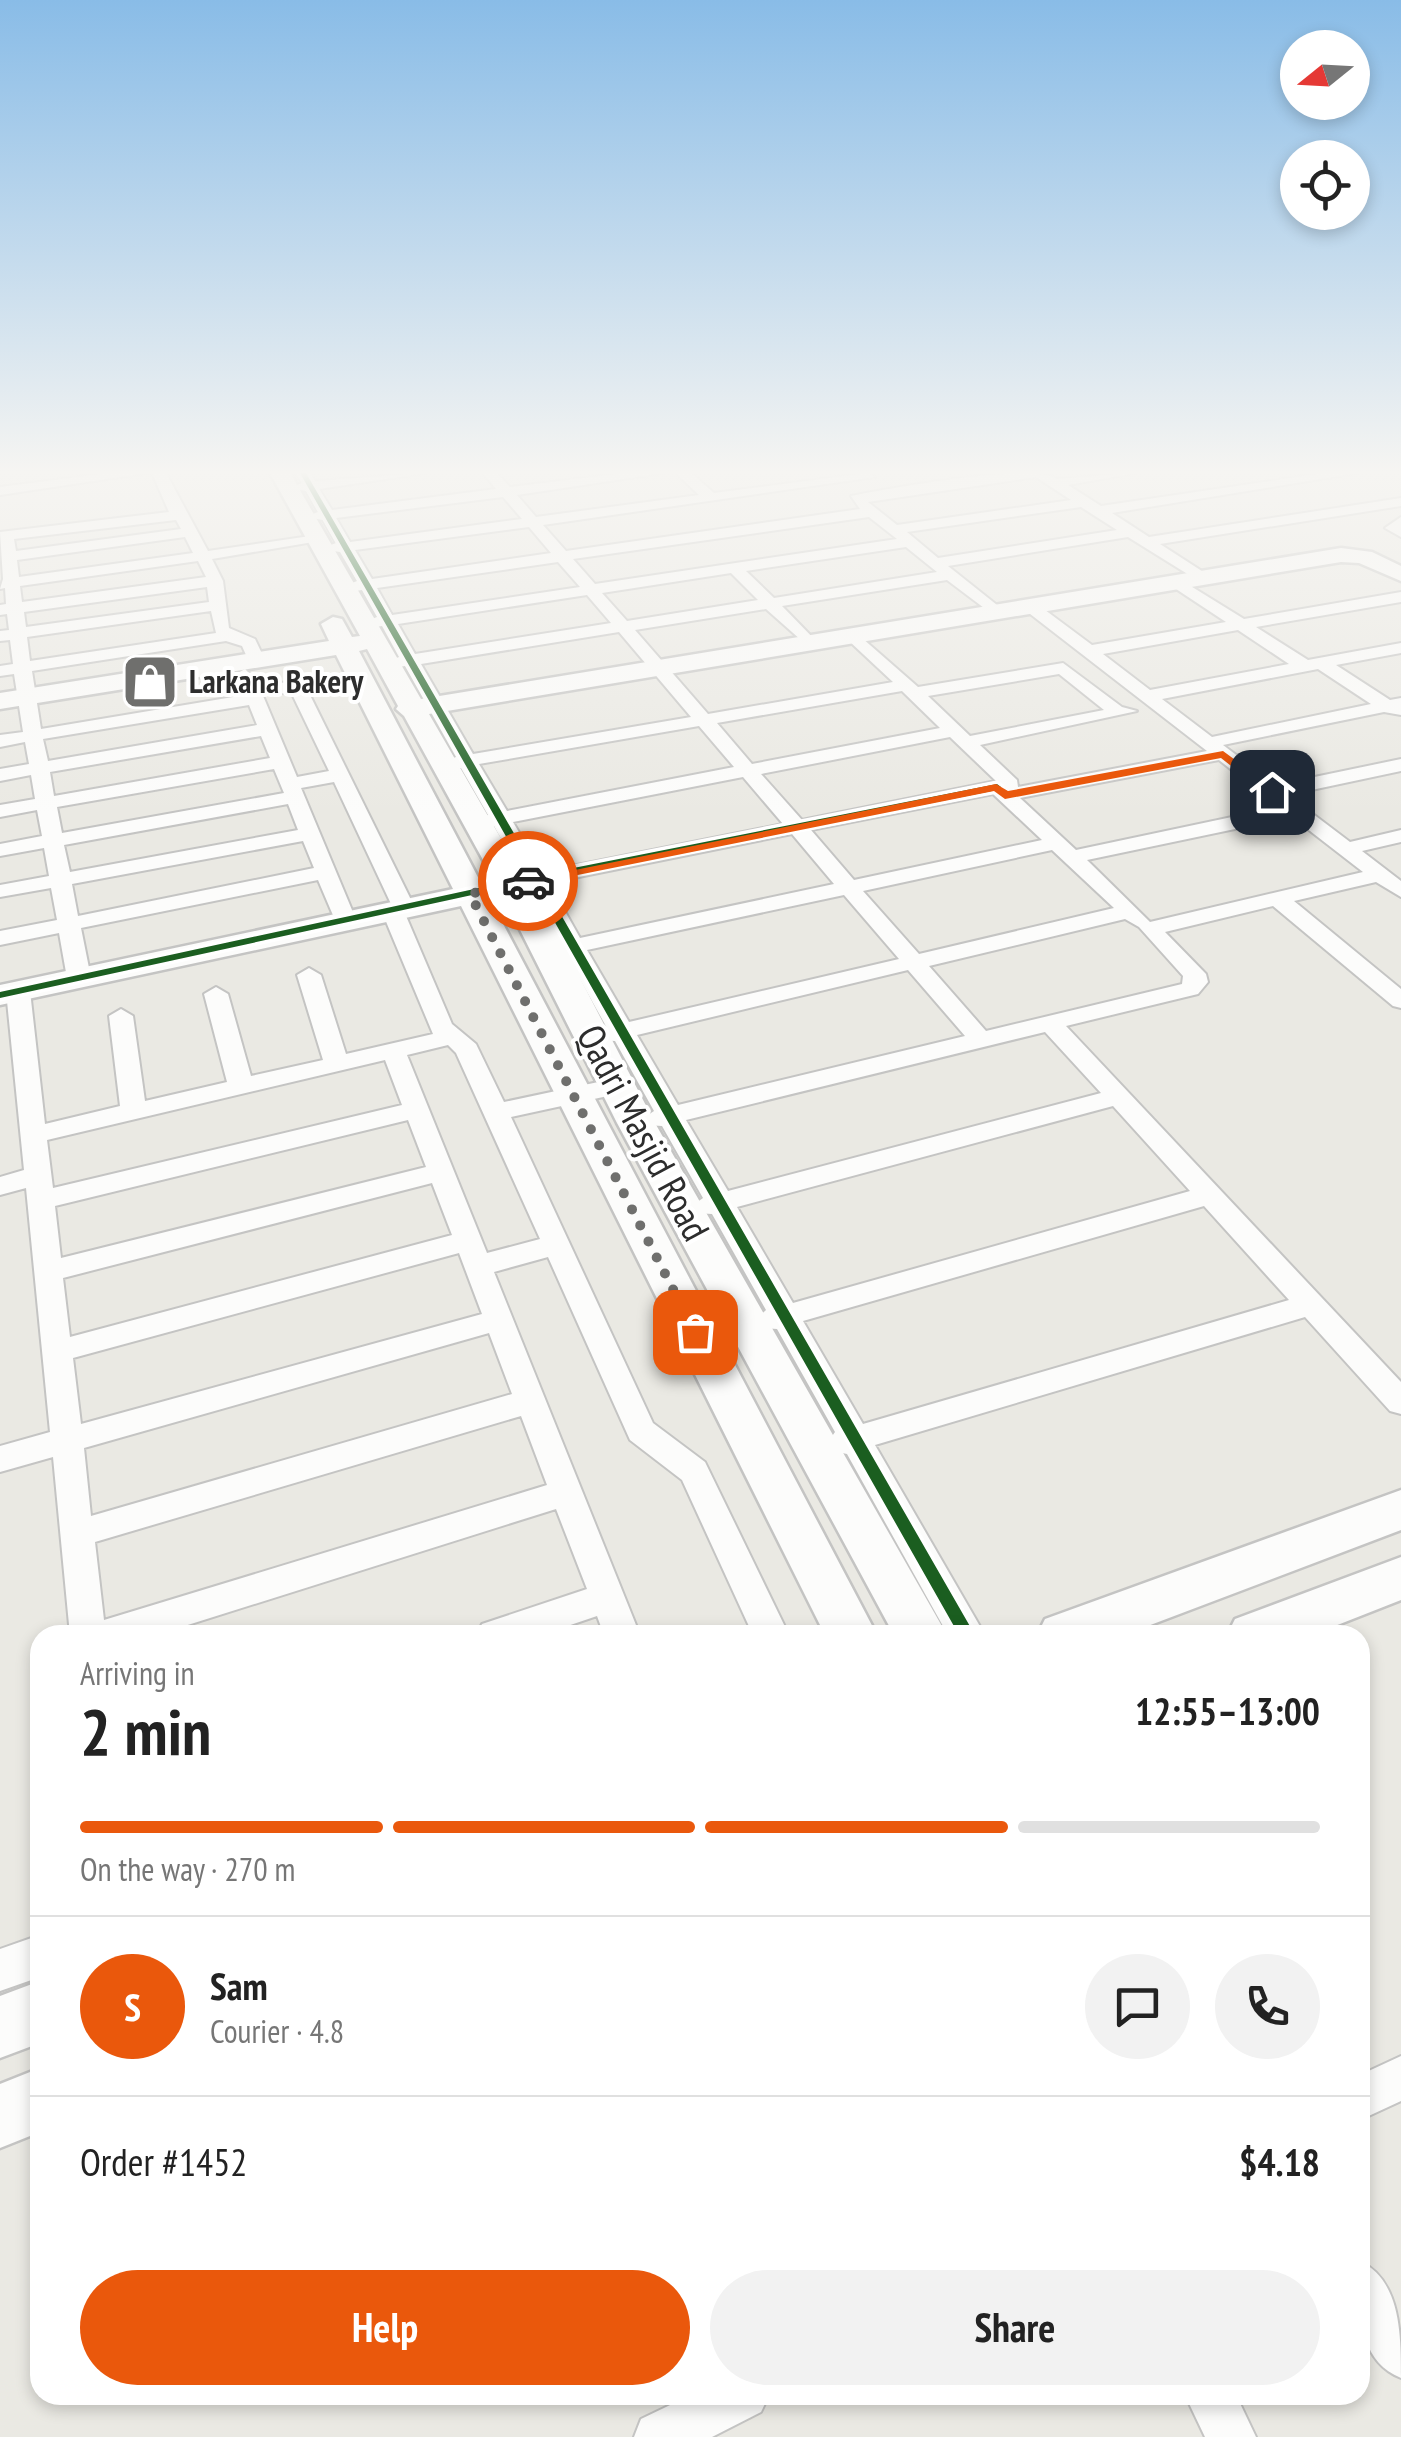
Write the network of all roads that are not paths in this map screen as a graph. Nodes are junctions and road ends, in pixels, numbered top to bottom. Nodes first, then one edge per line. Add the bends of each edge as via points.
1 (354, 586) edge
2 (172, 587) edge
3 (216, 587) edge
4 (347, 587) edge
5 (587, 587) edge
6 (611, 587) edge
7 (753, 587) edge
8 (875, 587) edge
9 (965, 587) edge
10 (1149, 587) edge
11 (1183, 587) edge
12 (590, 590) junction
13 (1401, 597) edge
14 (770, 603) junction
15 (220, 605) junction
16 (1031, 607) junction
17 (6, 609) edge
18 (996, 612) junction
19 (1241, 625) junction
20 (623, 627) junction
21 (8, 635) edge
22 (227, 636) junction
23 (854, 636) junction
24 (377, 643) junction
25 (810, 643) junction
26 (1401, 648) edge
27 (1089, 651) junction
28 (1314, 665) junction
29 (22, 668) junction
30 (658, 668) junction
31 (0, 671) edge
32 (250, 677) junction
33 (911, 689) junction
34 (26, 697) junction
35 (0, 701) edge
36 (1153, 701) junction
37 (423, 706) junction
38 (1396, 708) edge
39 (1118, 713) junction
40 (703, 720) junction
41 (268, 730) junction
42 (34, 735) junction
43 (962, 736) junction
44 (0, 741) edge
45 (1215, 748) junction
46 (281, 762) junction
47 (454, 763) junction
48 (1401, 766) edge
49 (40, 768) junction
50 (747, 770) junction
51 (340, 774) junction
52 (0, 775) edge
53 (292, 790) junction
54 (1001, 791) junction
55 (1272, 792) junction
56 (46, 802) junction
57 (1295, 810) junction
58 (0, 811) edge
59 (488, 821) junction
60 (796, 826) junction
61 (310, 834) junction
62 (1401, 836) edge
63 (53, 840) junction
64 (1346, 849) junction
65 (0, 850) edge
66 (1064, 850) junction
67 (326, 872) junction
68 (1379, 874) junction
69 (61, 879) junction
70 (524, 882) junction
71 (848, 887) junction
72 (1401, 891) edge
73 (0, 892) edge
74 (470, 894) junction
75 (1275, 898) junction
76 (399, 911) junction
77 (1130, 911) junction
78 (346, 922) junction
79 (69, 924) junction
80 (1149, 929) junction
81 (0, 938) edge
82 (563, 948) junction
83 (914, 962) junction
84 (309, 975) dead end
85 (79, 978) junction
86 (9, 993) edge
87 (216, 994) dead end
88 (1401, 1002) edge
89 (121, 1016) dead end
90 (1050, 1024) junction
91 (607, 1035) junction
92 (452, 1038) junction
93 (982, 1041) junction
94 (394, 1052) junction
95 (337, 1066) junction
96 (617, 1086) junction
97 (242, 1089) junction
98 (574, 1095) junction
99 (1118, 1097) junction
100 (416, 1110) junction
101 (496, 1112) junction
102 (134, 1113) junction
103 (653, 1119) junction
104 (32, 1135) junction
105 (440, 1172) junction
106 (0, 1186) edge
107 (38, 1188) junction
108 (1209, 1195) junction
109 (720, 1202) junction
110 (685, 1212) junction
111 (556, 1244) junction
112 (472, 1254) junction
113 (47, 1272) junction
114 (1311, 1304) junction
115 (783, 1316) junction
116 (498, 1320) junction
117 (749, 1326) junction
118 (56, 1352) junction
119 (530, 1401) junction
120 (1401, 1402) edge
121 (858, 1438) junction
122 (66, 1440) junction
123 (818, 1447) junction
124 (0, 1459) edge
125 (566, 1493) junction
126 (1401, 1510) edge
127 (76, 1534) junction
128 (1401, 1578) edge
129 (607, 1598) junction
130 (87, 1625) edge
131 (138, 1625) edge
132 (525, 1625) edge
133 (618, 1625) edge
134 (766, 1625) edge
135 (846, 1625) edge
136 (916, 1625) edge
137 (961, 1625) edge
138 (1090, 1625) edge
139 (1279, 1625) edge
140 (30, 1960) edge
141 (0, 1970) edge
142 (30, 2016) edge
143 (0, 2026) edge
144 (1401, 2078) edge
145 (1370, 2093) edge
146 (30, 2104) edge
147 (0, 2116) edge
148 (1370, 2303) edge
149 (1401, 2354) edge
150 (724, 2405) edge
151 (1215, 2405) edge
152 (661, 2436) edge
153 (1231, 2437) edge

1 - 24 street, Qadri Masjid Road
2 - 17 street
3 - 15 street
4 - 24 street, Qadri Masjid Road
5 - 12 street
6 - 12 street
7 - 14 street
8 - 14 street
9 - 18 street
10 - 16 street
11 - 19 street
12 - 20 street
12 - 24 street
13 - 19 street
14 - 20 street
14 - 25 street
15 - 21 street
15 - 22 street
16 - 18 street
16 - 27 street
17 - 21 street
18 - 23 street
19 - 27 street
19 - 28 street
20 - 24 street
20 - 30 street
21 - 29 street
22 - 29 street
22 - 32 street via 247,641
23 - 25 street
23 - 33 street
24 - 32 street
24 - 37 street, Qadri Masjid Road
24 - 74 street, Qadri Masjid Road
25 - 30 street
26 - 28 street
27 - 36 street
28 - 36 street
28 - 38 street
29 - 31 street
29 - 34 street
30 - 37 street
30 - 40 street
32 - 34 street
32 - 41 street
32 - 42 street
32 - 51 street via 298,689
33 - 39 street via 1063,668
33 - 40 street
33 - 43 street
34 - 35 street
34 - 42 street
36 - 39 street
36 - 45 street
37 - 47 street, Qadri Masjid Road
38 - 45 street
39 - 43 street
40 - 47 street
40 - 50 street
41 - 46 street
41 - 49 street
42 - 44 street
42 - 49 street
43 - 50 street
43 - 54 street via 1010,784
45 - 54 street
45 - 55 street
46 - 53 street
46 - 56 street
47 - 59 street, Qadri Masjid Road
48 - 55 street
49 - 52 street
49 - 56 street
50 - 59 street
50 - 60 street
51 - 53 street
51 - 76 street
53 - 61 street
53 - 63 street
54 - 60 street
54 - 66 street
55 - 57 street
56 - 58 street
56 - 63 street
57 - 64 street
57 - 66 street
59 - 70 street, Qadri Masjid Road
60 - 70 street
60 - 71 street
61 - 67 street
61 - 69 street
62 - 64 street
63 - 65 street
63 - 69 street
64 - 68 street
66 - 71 street
66 - 77 street
67 - 78 street
67 - 79 street
68 - 72 street
68 - 75 street
69 - 73 street
69 - 79 street
70 - 74 street
70 - 82 street, Qadri Masjid Road
71 - 82 street
71 - 83 street
74 - 76 street
74 - 98 street, Qadri Masjid Road
75 - 80 street
75 - 88 street
76 - 78 street
76 - 92 street via 442,1028
77 - 80 street
77 - 83 street
78 - 85 street
79 - 81 street
79 - 85 street
80 - 90 street via 1194,974 1190,988
82 - 91 street, Qadri Masjid Road
83 - 91 street
83 - 93 street
84 - 95 street
85 - 86 street
86 - 104 street
87 - 97 street
89 - 102 street
90 - 93 street
90 - 99 street
91 - 96 street, Qadri Masjid Road
91 - 103 street
92 - 94 street
92 - 101 street via 467,1049
93 - 103 street
94 - 95 street
94 - 100 street
95 - 97 street
96 - 98 street
96 - 103 street, Qadri Masjid Road
97 - 102 street
98 - 101 street
98 - 135 street, Qadri Masjid Road
99 - 108 street
99 - 109 street
100 - 105 street
100 - 107 street
101 - 111 street
102 - 104 street
103 - 109 street
103 - 110 street, Qadri Masjid Road
104 - 107 street
105 - 112 street
105 - 113 street
106 - 107 street
107 - 113 street
108 - 114 street
108 - 115 street
109 - 110 street
109 - 115 street
110 - 117 street, Qadri Masjid Road
111 - 112 street
111 - 134 street via 641,1431 694,1472
112 - 116 street
112 - 118 street
113 - 118 street
114 - 120 street
114 - 121 street
115 - 117 street
115 - 121 street
116 - 119 street
116 - 122 street
117 - 123 street, Qadri Masjid Road
118 - 122 street
119 - 125 street
119 - 127 street
121 - 123 street
121 - 137 street
122 - 124 street
122 - 127 street
123 - 136 street, Qadri Masjid Road
125 - 129 street
125 - 131 street
126 - 138 street
127 - 130 street
128 - 139 street
129 - 132 street
129 - 133 street
140 - 141 street
142 - 143 street
144 - 145 street
146 - 147 street
148 - 149 street
150 - 152 street
151 - 153 street

